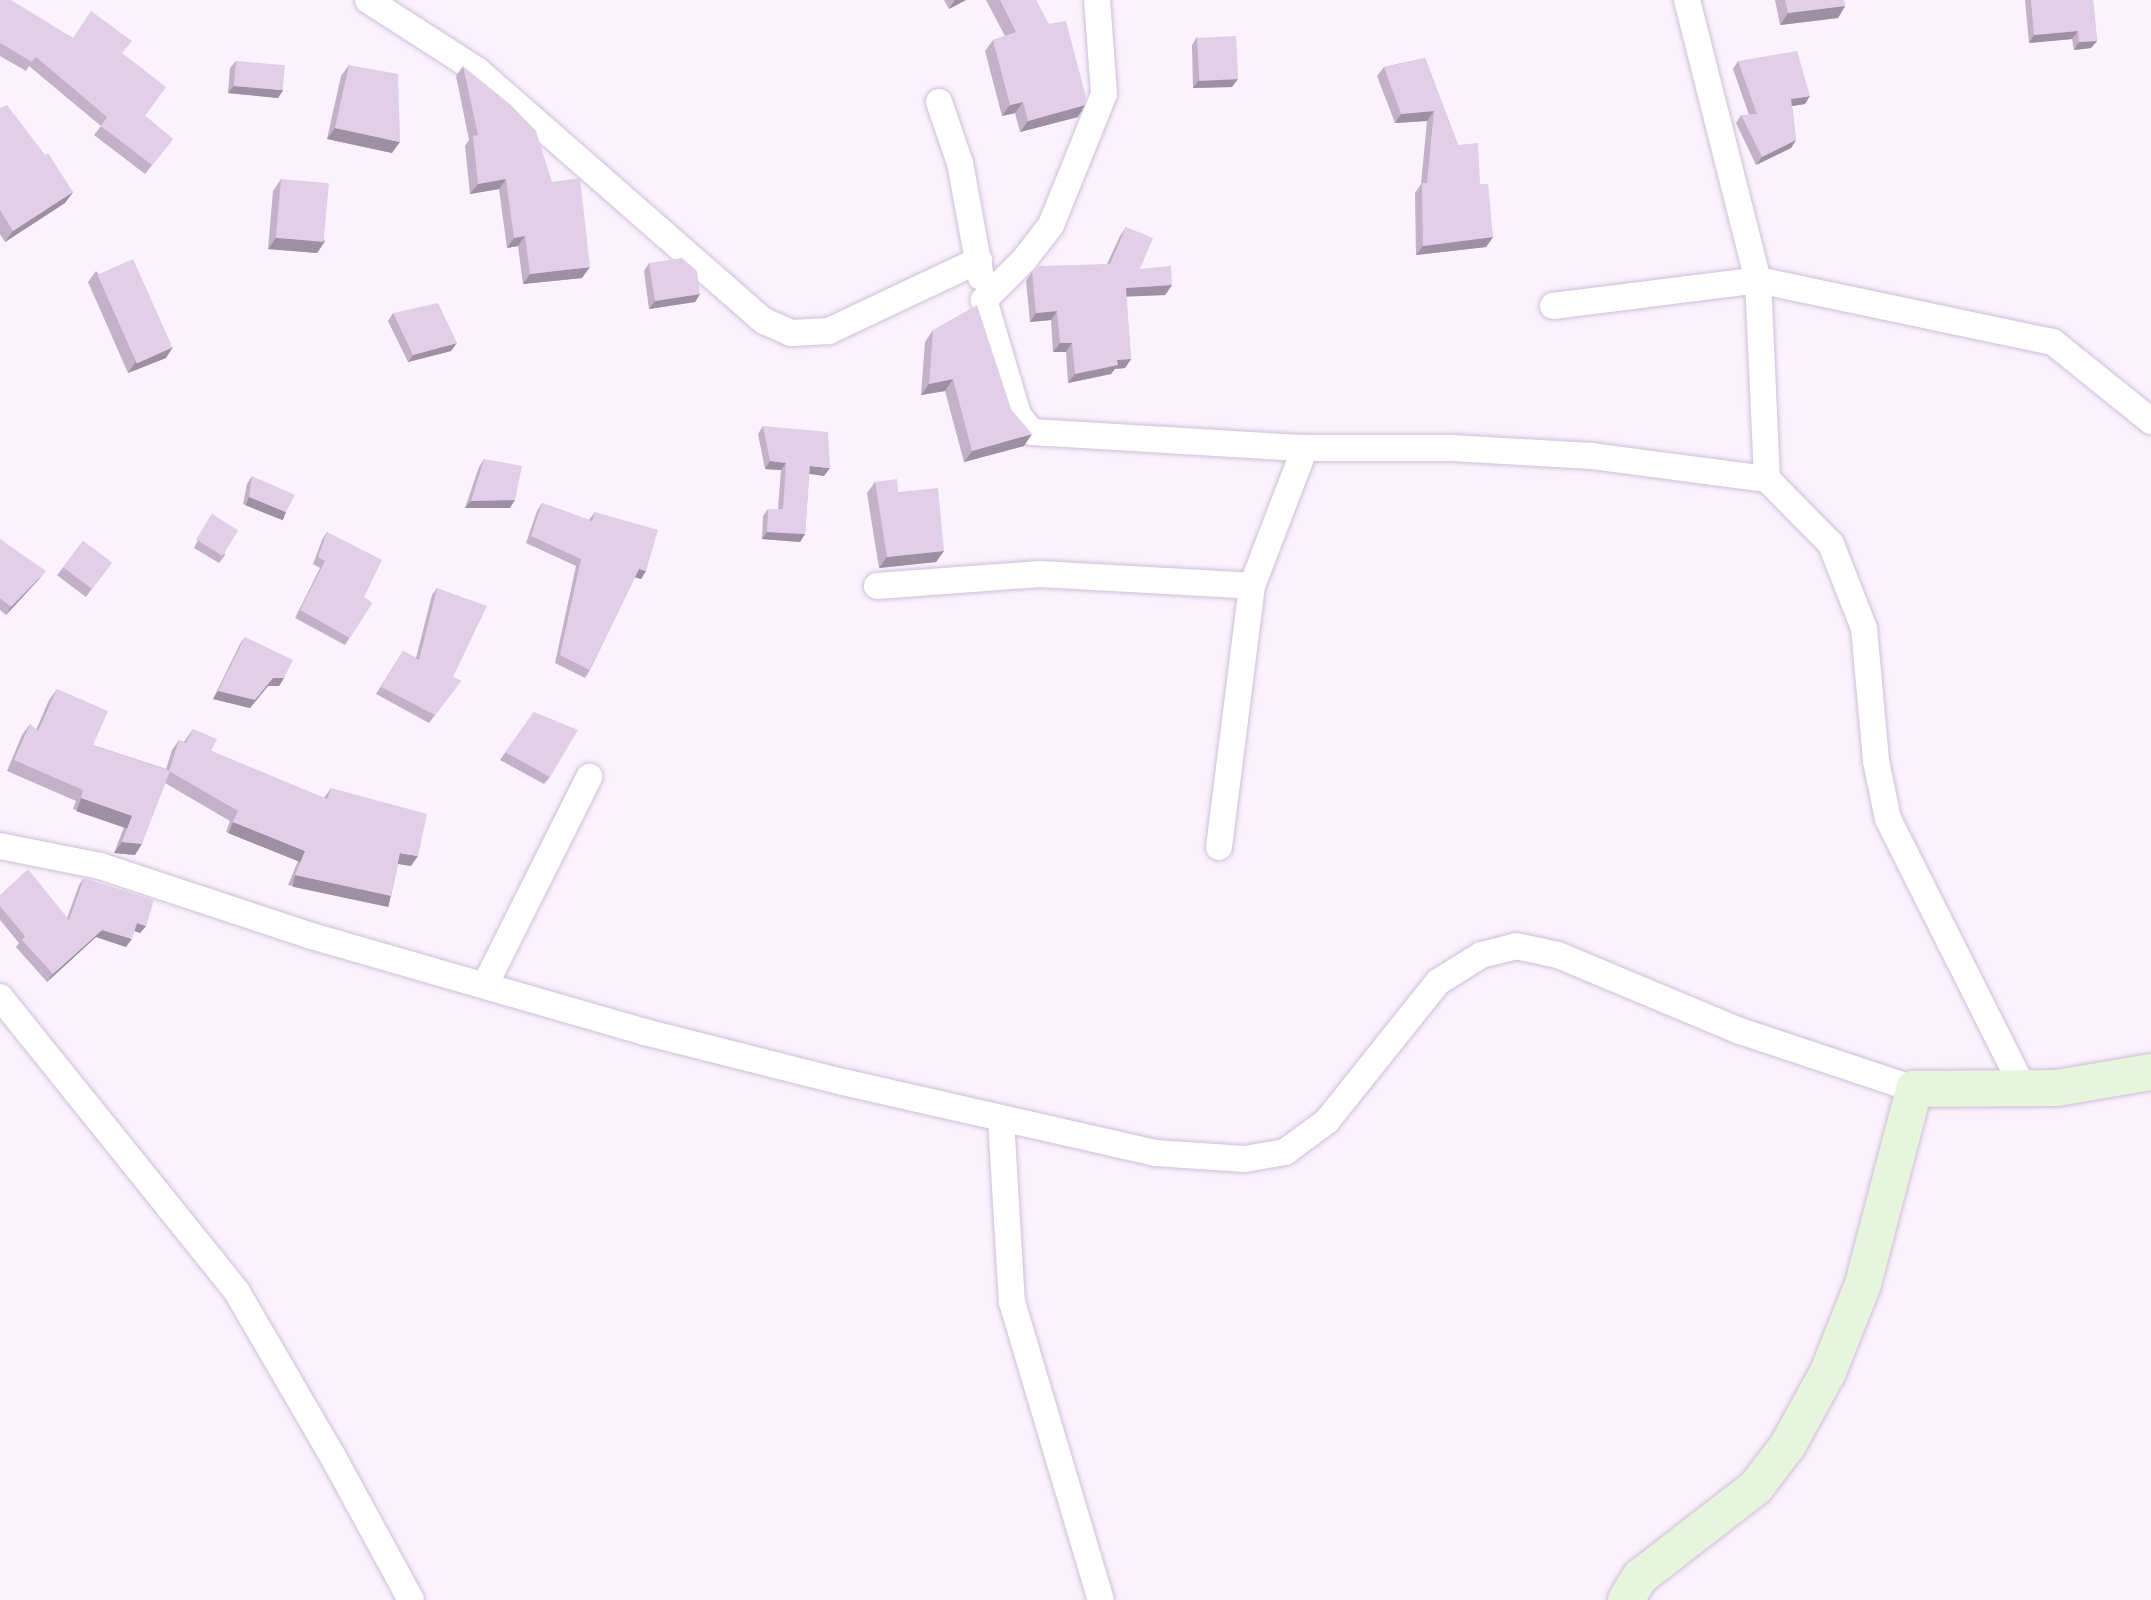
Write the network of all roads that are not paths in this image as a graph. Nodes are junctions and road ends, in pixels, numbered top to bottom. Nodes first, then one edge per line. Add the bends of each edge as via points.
1 (368, 0) edge
2 (1097, 0) edge
3 (1687, 0) edge
4 (939, 102) dead end
5 (979, 260) junction
6 (1758, 280) junction
7 (984, 300) junction
8 (1553, 306) dead end
9 (2151, 421) edge
10 (1305, 448) junction
11 (1767, 479) junction
12 (877, 586) dead end
13 (1252, 586) junction
14 (589, 777) dead end
15 (0, 846) edge
16 (1219, 847) dead end
17 (485, 985) junction
18 (0, 997) edge
19 (2151, 1072) edge
20 (2023, 1088) junction
21 (1914, 1089) junction
22 (1001, 1119) junction
23 (411, 1600) edge
24 (1101, 1600) edge
25 (1626, 1600) edge

1 - 5 street via 478,71 764,321 791,333 829,331
2 - 7 street via 1104,94 1051,225
3 - 6 street
4 - 5 street via 960,163
5 - 7 street
6 - 8 street
6 - 9 street via 2053,342
6 - 11 street
7 - 10 street via 1018,415 1032,432
10 - 11 street via 1452,448 1592,456
10 - 13 street
11 - 20 street via 1831,544 1864,628 1876,761 1888,819
12 - 13 street via 1040,574
13 - 16 street
14 - 17 street
15 - 17 street via 100,866 312,936
17 - 22 street via 645,1032
18 - 23 street via 237,1292
19 - 20 street via 2057,1088
20 - 21 street
21 - 22 street via 1740,1031 1558,955 1516,946 1481,955 1438,982 1327,1121 1285,1152 1245,1159 1155,1153
21 - 25 street via 1863,1284 1828,1372 1788,1445 1756,1487 1640,1577
22 - 24 street via 1012,1302

